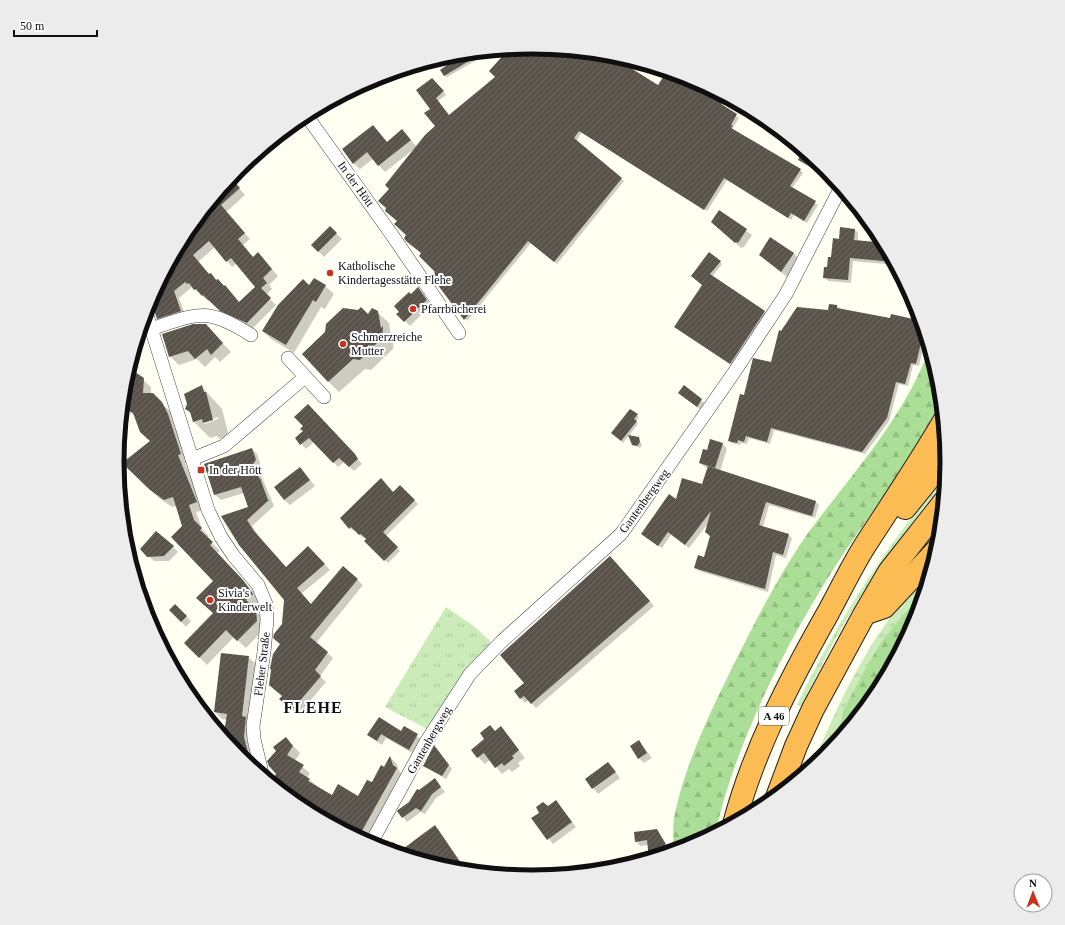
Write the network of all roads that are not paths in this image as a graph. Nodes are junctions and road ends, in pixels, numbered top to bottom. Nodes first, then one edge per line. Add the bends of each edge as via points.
1 (310, 120) edge
2 (839, 192) edge
3 (149, 323) edge
4 (150, 328) junction
5 (459, 333) dead end
6 (251, 335) dead end
7 (288, 358) dead end
8 (305, 377) junction
9 (324, 397) dead end
10 (939, 429) edge
11 (192, 459) junction
12 (941, 463) edge
13 (939, 509) edge
14 (929, 558) edge
15 (865, 613) junction
16 (827, 614) junction
17 (261, 768) edge
18 (781, 787) edge
19 (737, 816) edge
20 (373, 839) edge

1 - 5 street, In der Hött
2 - 20 street, Gantenbergweg via 786,294 626,527 470,674 426,742
3 - 4 street, Fleher Straße
4 - 6 street via 198,315 227,320
4 - 11 street, Fleher Straße
7 - 8 street
8 - 9 street
8 - 11 street via 224,446
10 - 16 highway via 864,548
11 - 17 street, Fleher Straße via 208,510 217,529 233,555 258,585 266,604 264,652 253,726
12 - 16 highway, A 46
13 - 15 highway, A 46 via 889,572
14 - 15 highway via 884,607
15 - 18 highway, A 46 via 813,709
16 - 19 highway, A 46 via 777,710

